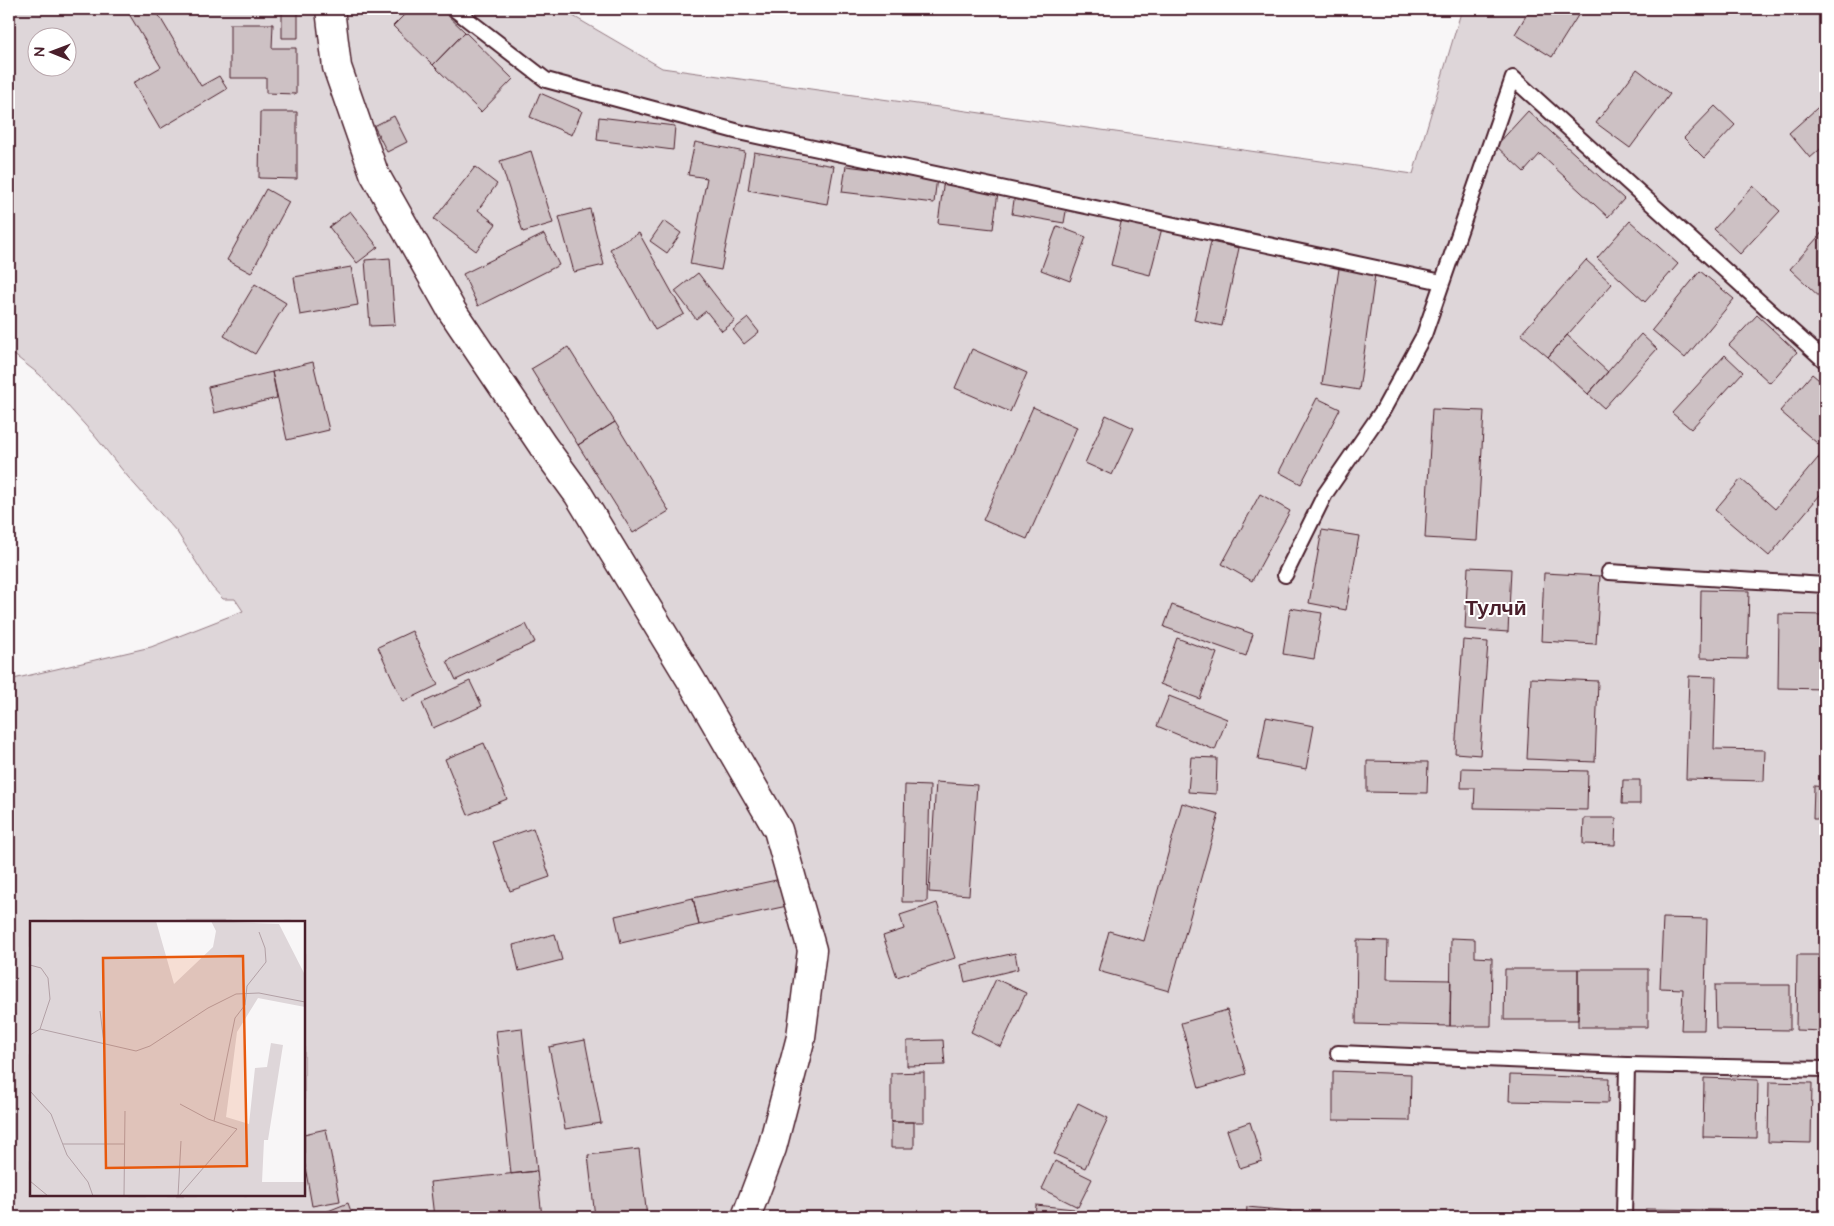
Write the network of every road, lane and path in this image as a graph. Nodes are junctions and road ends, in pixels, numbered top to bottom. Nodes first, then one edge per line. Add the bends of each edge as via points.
1 (330, 9) edge
2 (454, 9) edge
3 (1442, 282) junction
4 (1825, 361) edge
5 (1609, 572) dead end
6 (1285, 574) dead end
7 (1825, 585) edge
8 (1338, 1054) dead end
9 (1627, 1065) junction
10 (1825, 1069) edge
11 (746, 1217) edge
12 (1624, 1217) edge

1 - 11 street via 337,66 374,173 452,310 583,502 778,830 812,950 802,1037 772,1148
2 - 3 lane via 546,80 742,133
3 - 4 lane via 1513,78
3 - 6 lane via 1424,335 1383,410 1325,494
5 - 7 lane
8 - 9 lane
9 - 10 lane
9 - 12 lane

